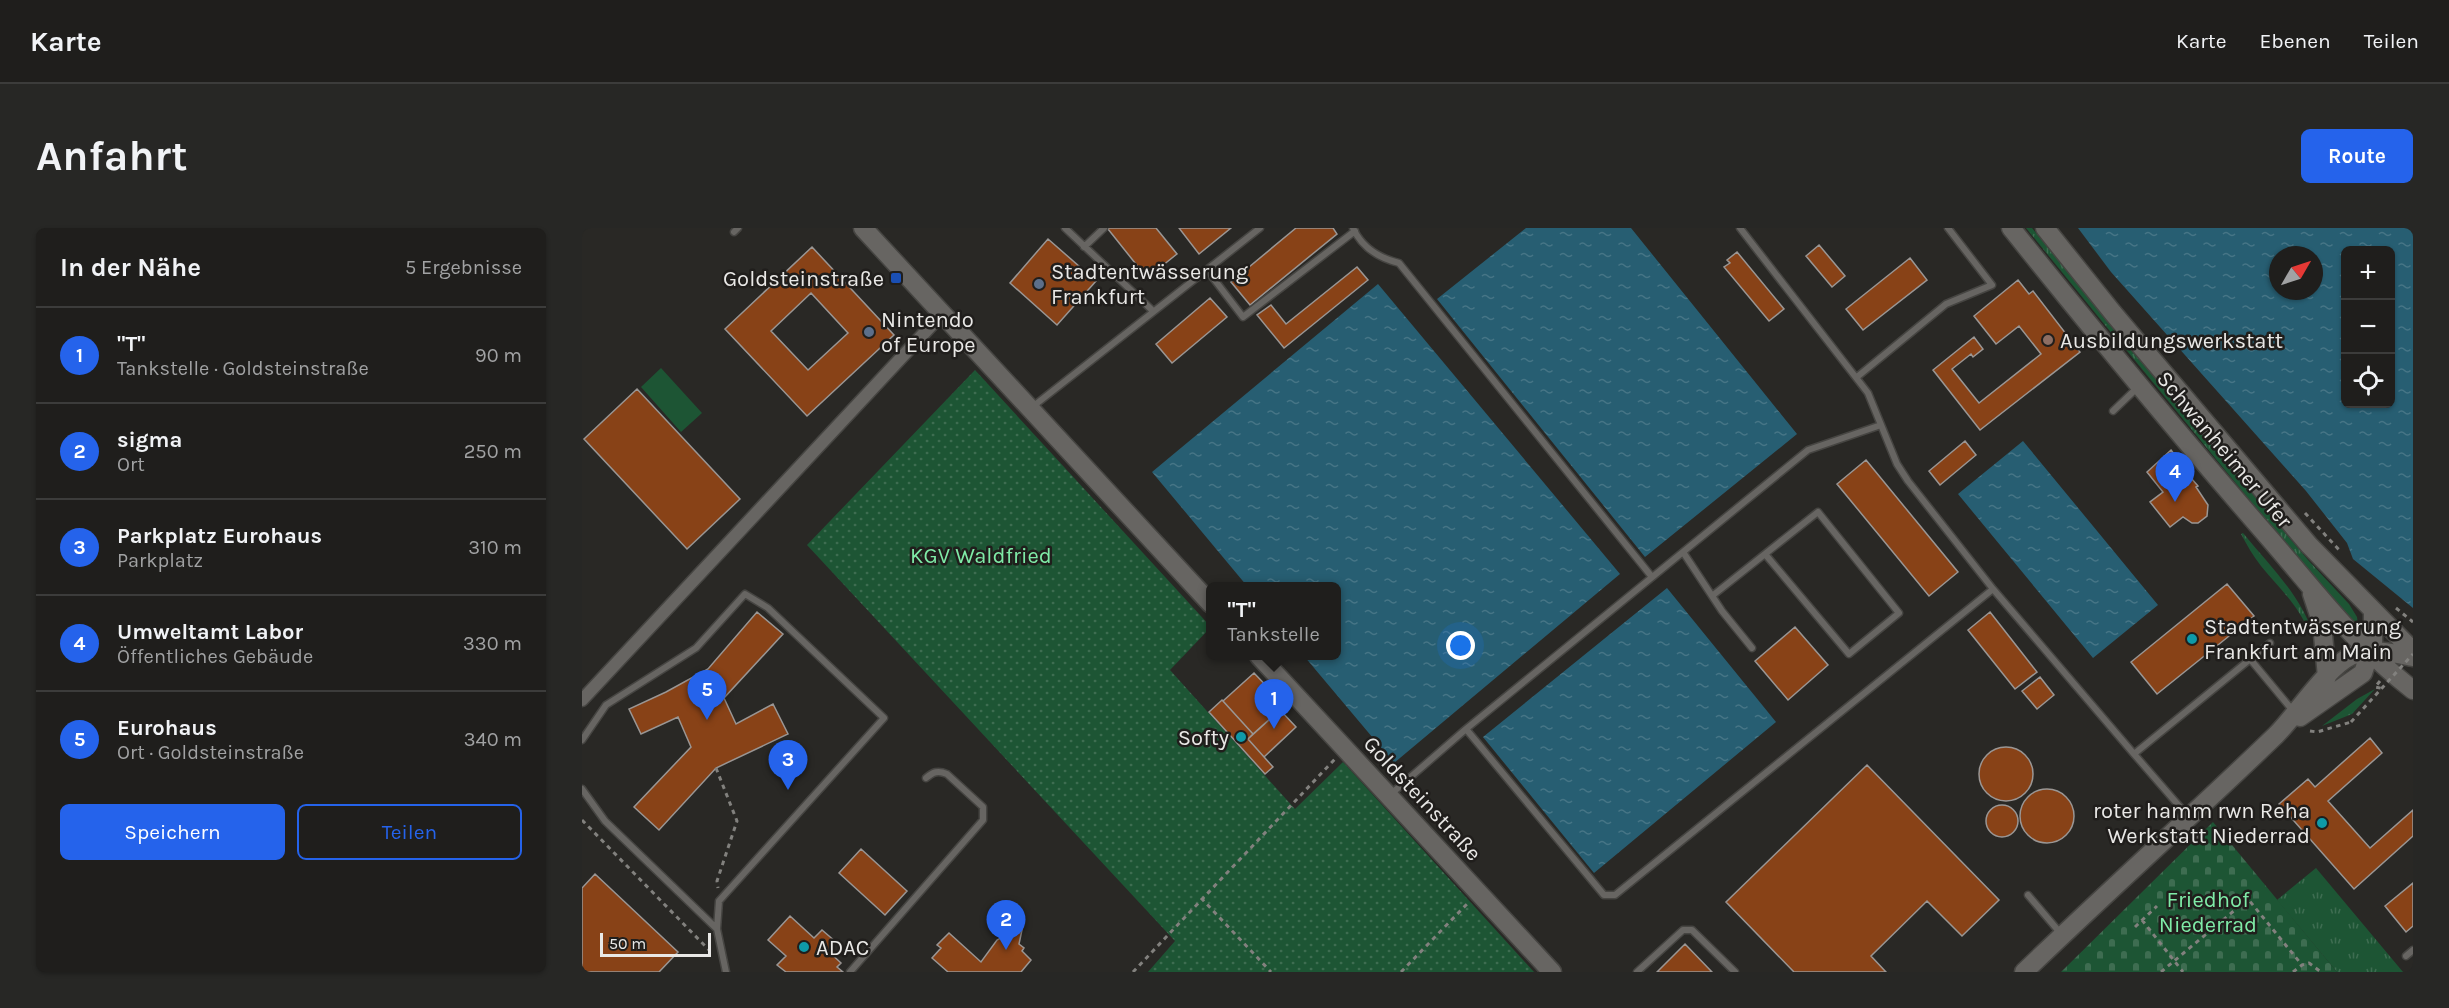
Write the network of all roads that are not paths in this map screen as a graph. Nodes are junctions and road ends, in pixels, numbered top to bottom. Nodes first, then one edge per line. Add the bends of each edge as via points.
1 (863, 228) edge
2 (1065, 228) edge
3 (1104, 228) edge
4 (1260, 228) edge
5 (1740, 228) edge
6 (1948, 228) edge
7 (2011, 228) edge
8 (2045, 228) edge
9 (1354, 230) edge
10 (1084, 247) junction
11 (1207, 270) junction
12 (1154, 311) junction
13 (942, 314) junction
14 (1857, 377) junction
15 (2140, 386) junction
16 (1031, 408) junction
17 (2113, 411) dead end
18 (1881, 425) junction
19 (1683, 552) junction
20 (1765, 554) junction
21 (1653, 577) junction
22 (2309, 584) junction
23 (1993, 589) junction
24 (1712, 596) junction
25 (1206, 599) edge
26 (2373, 612) junction
27 (2270, 643) dead end
28 (1752, 648) dead end
29 (2370, 652) junction
30 (2413, 654) edge
31 (2250, 659) junction
32 (1263, 660) edge
33 (2363, 673) junction
34 (2392, 675) junction
35 (2327, 677) junction
36 (2413, 690) edge
37 (582, 700) edge
38 (2295, 713) junction
39 (1466, 729) junction
40 (2277, 733) junction
41 (582, 740) edge
42 (2134, 754) junction
43 (926, 778) dead end
44 (582, 789) edge
45 (1388, 796) junction
46 (2185, 818) junction
47 (2199, 840) dead end
48 (2028, 895) dead end
49 (717, 928) junction
50 (2062, 935) junction
51 (2413, 950) edge
52 (2406, 956) dead end
53 (726, 972) edge
54 (850, 972) edge
55 (1552, 972) edge
56 (1637, 972) edge
57 (1735, 972) edge
58 (2024, 972) edge

1 - 13 main road
2 - 10 lane
3 - 10 lane
4 - 11 lane
5 - 14 lane
6 - 14 lane via 1992,285 1946,304
7 - 15 main road, Schwanheimer Ufer
8 - 26 main road, Schwanheimer Ufer via 2309,545
9 - 11 lane via 1243,317
9 - 21 lane via 1359,241 1383,259 1399,263
10 - 12 lane
11 - 12 lane
12 - 16 lane
13 - 16 main road
13 - 37 street
14 - 18 lane via 1869,393
15 - 17 lane
15 - 22 main road, Schwanheimer Ufer
16 - 25 main road
18 - 19 lane via 1809,450
18 - 23 lane via 1897,465
19 - 21 lane
19 - 24 lane
20 - 20 lane via 1818,512 1899,613 1849,654
20 - 24 lane
21 - 39 lane
22 - 29 main road, Schwanheimer Ufer
22 - 35 main road via 2322,624
23 - 39 lane via 1615,896 1604,895
23 - 42 lane
24 - 28 lane
26 - 29 main road
26 - 30 main road, Schwanheimer Ufer
27 - 31 lane
29 - 30 main road
29 - 33 main road
29 - 34 main road, Schwanheimer Ufer
29 - 35 main road via 2349,657
31 - 38 lane
31 - 42 lane
32 - 45 main road, Goldsteinstraße
33 - 34 main road
33 - 40 main road
34 - 36 main road, Schwanheimer Ufer
35 - 38 main road
38 - 40 main road
39 - 45 lane
40 - 46 main road
41 - 49 lane via 606,705 696,648 745,594 768,608 884,718 719,901
42 - 46 lane
43 - 54 lane via 933,772 947,774 983,807 983,820
44 - 49 lane via 605,821
45 - 55 main road, Goldsteinstraße
46 - 47 lane
46 - 50 main road
48 - 50 lane
49 - 53 lane
50 - 58 main road
51 - 52 lane
56 - 57 lane via 1683,930 1692,930

